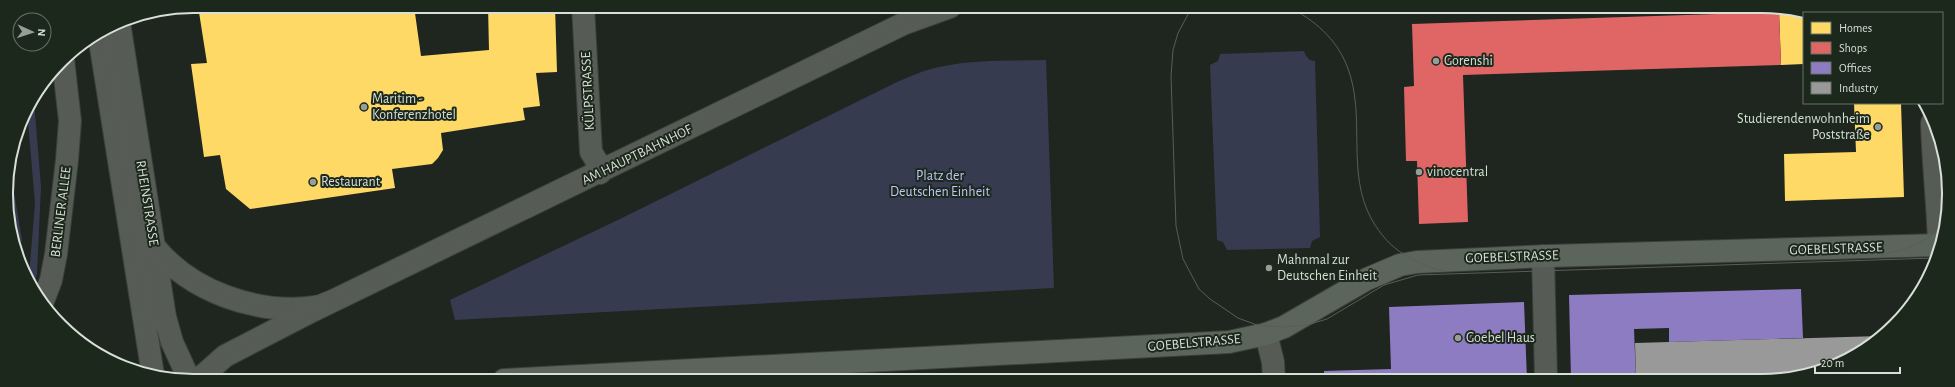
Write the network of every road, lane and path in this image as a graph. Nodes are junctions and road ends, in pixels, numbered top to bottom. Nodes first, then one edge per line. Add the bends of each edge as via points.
1 (583, 13) edge
2 (933, 13) edge
3 (120, 29) edge
4 (100, 39) edge
5 (65, 67) edge
6 (1932, 136) edge
7 (600, 173) junction
8 (120, 174) junction
9 (1939, 225) edge
10 (1937, 237) edge
11 (154, 246) junction
12 (1543, 256) junction
13 (45, 296) edge
14 (325, 305) junction
15 (1266, 334) junction
16 (152, 369) edge
17 (186, 374) edge
18 (205, 374) edge
19 (621, 374) edge
20 (1274, 374) edge
21 (1546, 374) edge

1 - 7 street, KÜLPSTRASSE via 591,152 599,165
2 - 7 street, AM HAUPTBAHNHOF via 903,24
3 - 11 street, RHEINSTRASSE
4 - 8 street, RHEINSTRASSE
5 - 13 street, BERLINER ALLEE via 70,121 56,254
6 - 9 street
7 - 14 street, AM HAUPTBAHNHOF
8 - 11 street, AM HAUPTBAHNHOF via 129,201
8 - 16 street, RHEINSTRASSE
10 - 12 main road, GOEBELSTRASSE via 1914,246
11 - 14 street, AM HAUPTBAHNHOF via 175,268 222,296 257,305 305,308
11 - 17 street, RHEINSTRASSE via 169,329
12 - 15 main road, GOEBELSTRASSE via 1400,265 1367,279 1284,327
12 - 21 street
14 - 18 street, AM HAUPTBAHNHOF via 225,356
15 - 19 main road, GOEBELSTRASSE via 1207,344
15 - 20 street

